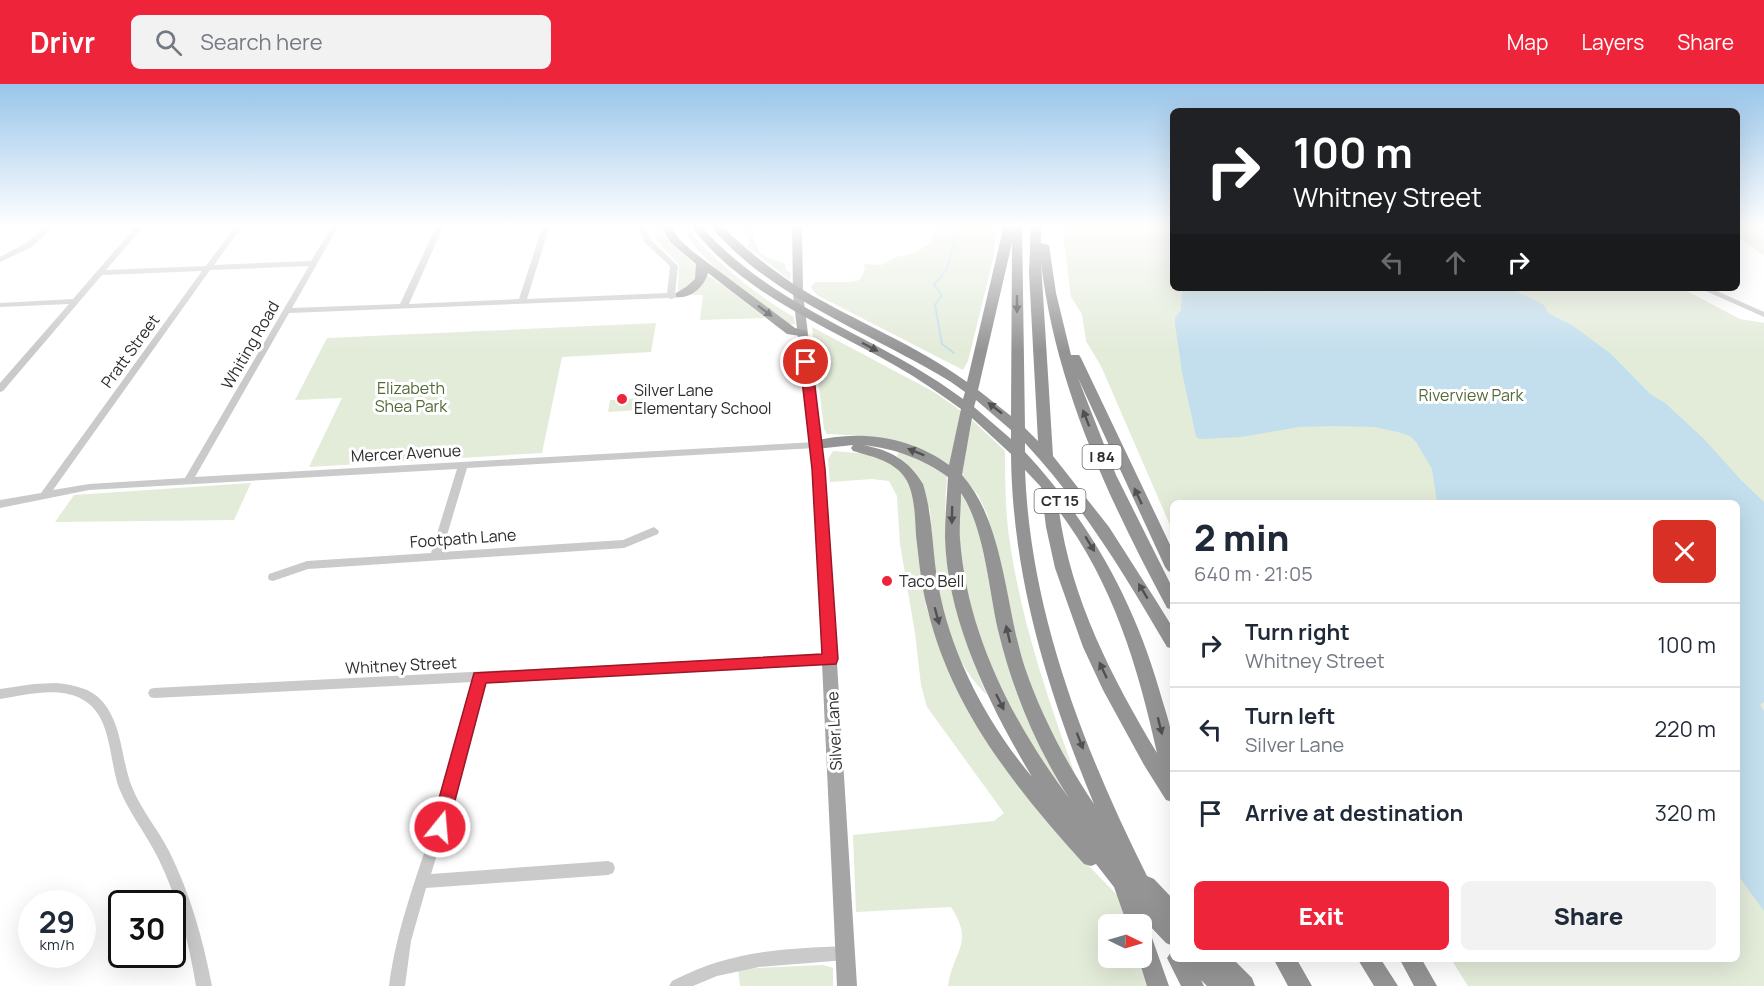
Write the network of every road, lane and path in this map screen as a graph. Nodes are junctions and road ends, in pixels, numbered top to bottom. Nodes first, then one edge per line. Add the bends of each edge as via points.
1 (105, 267) edge
2 (227, 267) edge
3 (313, 267) edge
4 (421, 267) edge
5 (533, 267) edge
6 (674, 267) edge
7 (702, 267) edge
8 (706, 267) edge
9 (739, 267) edge
10 (761, 267) edge
11 (798, 267) edge
12 (1000, 267) edge
13 (1017, 267) edge
14 (1035, 267) edge
15 (1047, 267) edge
16 (208, 268) junction
17 (100, 273) junction
18 (1710, 291) edge
19 (676, 296) junction
20 (523, 300) junction
21 (75, 301) junction
22 (1051, 303) junction
23 (0, 305) edge
24 (404, 305) junction
25 (287, 311) junction
26 (1764, 315) edge
27 (803, 334) junction
28 (0, 389) edge
29 (816, 445) junction
30 (463, 465) junction
31 (189, 480) junction
32 (45, 494) junction
33 (0, 504) edge
34 (654, 531) dead end
35 (435, 557) junction
36 (1170, 561) edge
37 (273, 577) dead end
38 (1170, 598) edge
39 (1170, 637) edge
40 (830, 659) junction
41 (480, 677) junction
42 (154, 693) dead end
43 (0, 694) edge
44 (1170, 769) edge
45 (1095, 781) junction
46 (1170, 789) edge
47 (608, 868) dead end
48 (420, 882) junction
49 (1170, 911) edge
50 (1139, 914) edge
51 (1140, 914) edge
52 (1140, 914) edge
53 (1152, 923) edge
54 (1170, 934) edge
55 (1170, 943) edge
56 (846, 953) junction
57 (1180, 962) edge
58 (1199, 962) edge
59 (1221, 962) edge
60 (1230, 962) edge
61 (1286, 962) edge
62 (1370, 962) edge
63 (1379, 962) edge
64 (1152, 968) edge
65 (204, 986) edge
66 (397, 986) edge
67 (677, 986) edge
68 (847, 986) edge
69 (1158, 986) edge
70 (1193, 986) edge
71 (1221, 986) edge
72 (1242, 986) edge
73 (1301, 986) edge
74 (1387, 986) edge
75 (1394, 986) edge

1 - 17 street
2 - 16 street
3 - 25 street, Whiting Road
4 - 24 street
5 - 20 street
6 - 19 street
7 - 19 highway via 700,282
8 -> 27 highway via 791,331
9 -> 44 highway, CT 15 via 785,301 912,370 959,401 999,433 1046,482 1091,545 1124,612 1149,684
39 -> 10 highway, CT 15 via 1092,511 1031,440 954,378 816,303
11 - 27 main road, Silver Lane
12 -> 51 highway via 955,474 952,531 958,583 981,659 1027,752
13 -> 45 highway via 1020,502 1029,569 1064,697
46 -> 14 highway via 1103,671 1063,566 1048,490
15 - 22 highway, I 84
16 - 17 street
16 - 32 street, Pratt Street
17 - 21 street
18 - 26 street
19 - 20 street
20 - 24 street
21 - 23 street
21 - 28 street
36 -> 22 highway
38 -> 22 highway, I 84 via 1091,431
24 - 25 street
25 - 31 street, Whiting Road
27 - 29 main road, Silver Lane
29 - 30 street, Mercer Avenue
29 - 40 main road, Silver Lane
49 -> 29 highway via 1100,829 1049,748 1015,663 984,528 967,488 941,464 906,448 865,441
29 -> 50 highway via 877,452 900,463 913,477 941,632 968,695 1011,763
30 - 31 street, Mercer Avenue
30 - 35 street
31 - 32 street, Mercer Avenue
32 - 33 street, Mercer Avenue
34 - 35 street, Footpath Lane via 624,544
35 - 37 street, Footpath Lane via 308,565
40 - 41 street, Whitney Street
40 - 56 main road, Silver Lane
41 - 42 street, Whitney Street
41 - 48 street via 445,811
43 - 65 street via 31,689 67,690 90,697 103,710 127,789 165,857 188,916
45 - 52 highway via 1110,845
45 - 55 highway
47 - 48 street
48 - 66 street
53 - 54 highway
56 - 67 street via 732,963 712,968
56 - 68 main road, Silver Lane
57 - 70 highway
58 - 71 highway
59 - 72 highway
60 - 72 highway
61 - 73 highway
62 - 74 highway
63 - 75 highway
64 - 69 highway

